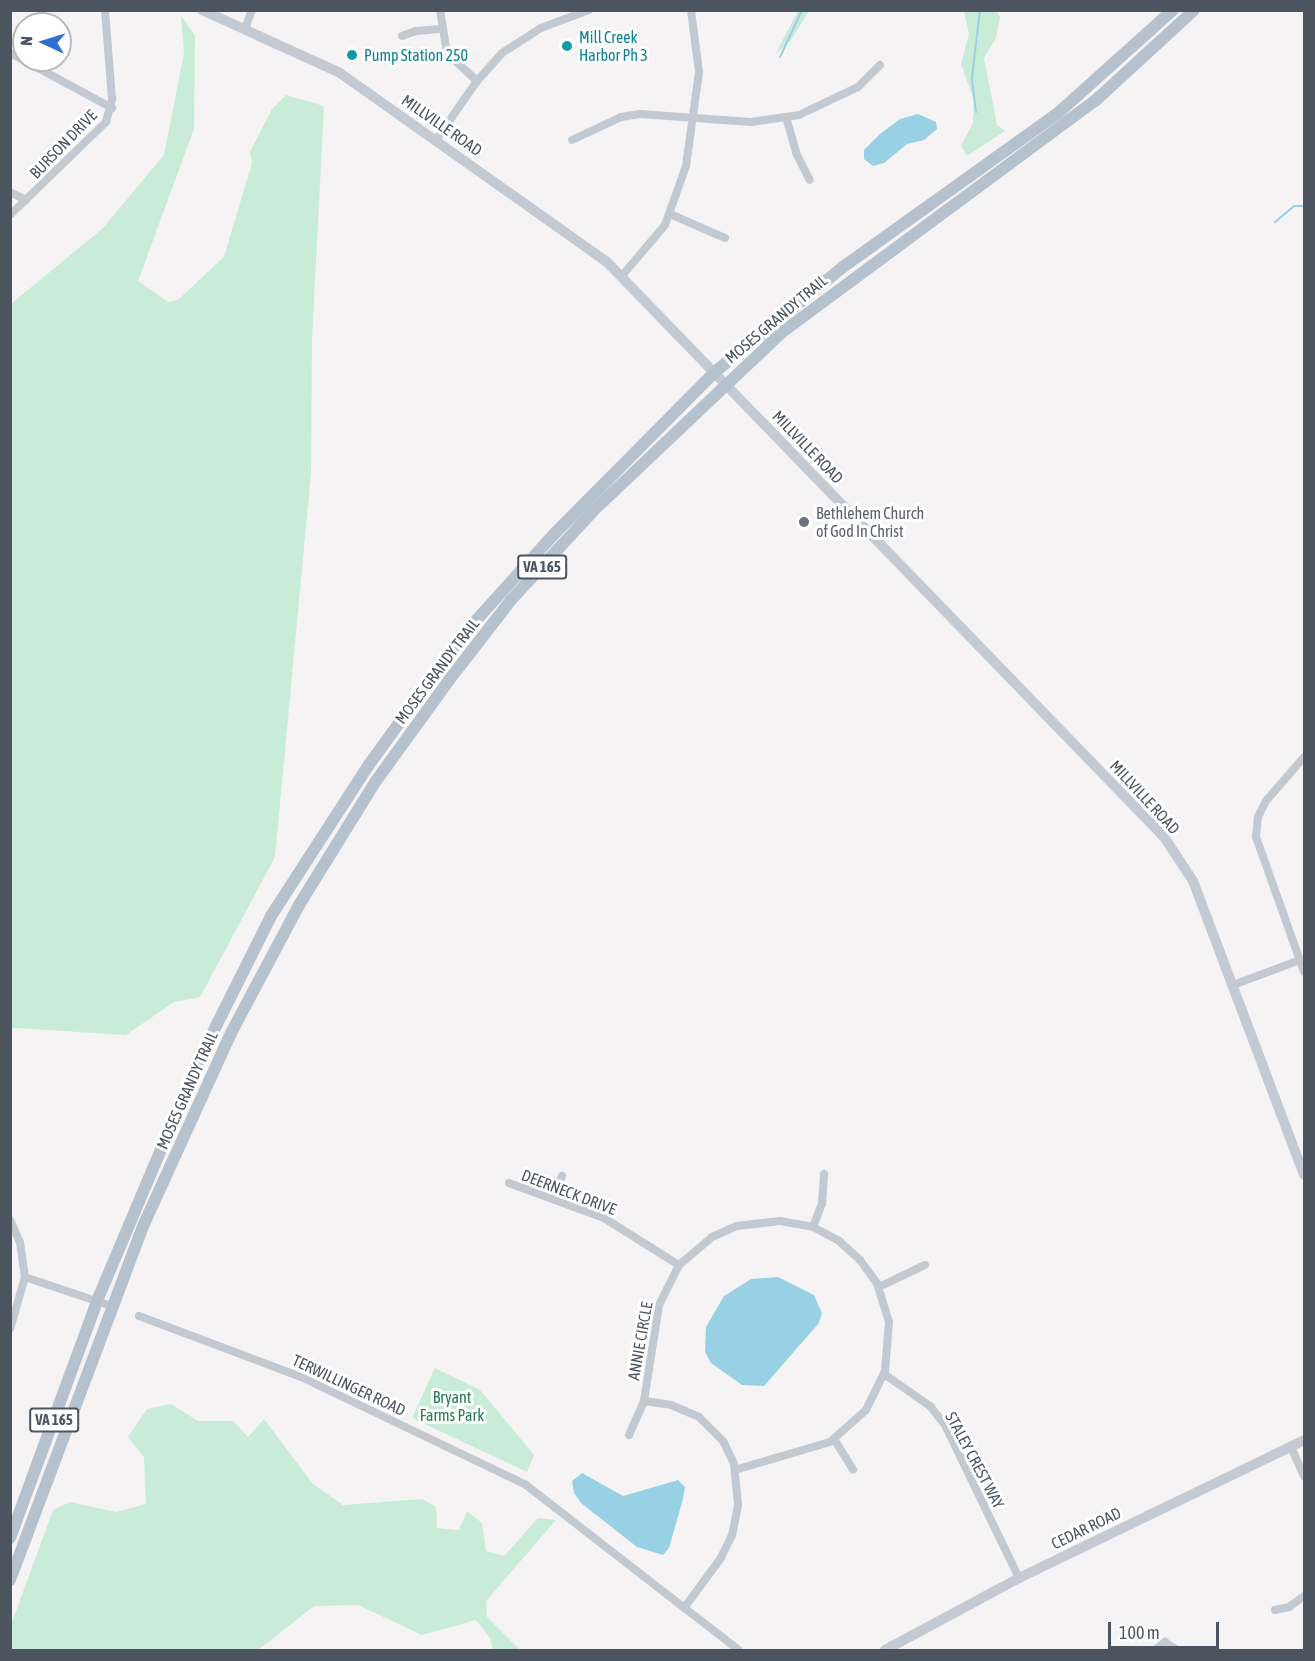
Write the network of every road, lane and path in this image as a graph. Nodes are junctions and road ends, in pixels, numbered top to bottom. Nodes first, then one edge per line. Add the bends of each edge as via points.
1 (105, 10) edge
2 (202, 10) edge
3 (252, 10) edge
4 (440, 10) edge
5 (589, 10) edge
6 (691, 10) edge
7 (1173, 10) edge
8 (1194, 10) edge
9 (245, 29) junction
10 (440, 29) junction
11 (402, 36) dead end
12 (10, 53) edge
13 (880, 65) dead end
14 (477, 81) junction
15 (112, 108) junction
16 (696, 116) junction
17 (786, 117) junction
18 (436, 140) junction
19 (572, 140) dead end
20 (810, 180) dead end
21 (10, 192) edge
22 (26, 200) junction
23 (670, 214) junction
24 (10, 215) edge
25 (726, 238) dead end
26 (621, 277) junction
27 (715, 372) junction
28 (726, 383) junction
29 (1305, 757) edge
30 (1300, 960) junction
31 (1305, 972) edge
32 (1233, 985) junction
33 (824, 1174) dead end
34 (1305, 1175) edge
35 (562, 1176) dead end
36 (509, 1184) dead end
37 (553, 1198) junction
38 (10, 1220) edge
39 (813, 1227) junction
40 (925, 1265) dead end
41 (679, 1266) junction
42 (26, 1277) junction
43 (879, 1287) junction
44 (97, 1301) junction
45 (111, 1306) junction
46 (139, 1316) dead end
47 (10, 1329) edge
48 (885, 1374) junction
49 (644, 1401) junction
50 (629, 1435) dead end
51 (834, 1439) junction
52 (1305, 1440) edge
53 (1291, 1447) junction
54 (735, 1470) junction
55 (853, 1470) dead end
56 (1305, 1476) edge
57 (10, 1538) edge
58 (1019, 1578) junction
59 (10, 1580) edge
60 (1305, 1596) edge
61 (684, 1608) junction
62 (1275, 1610) dead end
63 (893, 1649) edge
64 (739, 1650) edge
65 (1155, 1650) edge
66 (1177, 1650) edge

1 - 15 street, BURSON DRIVE
2 - 9 street, MILLVILLE ROAD
3 - 9 street
4 - 10 street
5 - 14 street via 521,39
6 - 16 street via 699,72
7 - 27 main road, MOSES GRANDY TRAIL / VA 165 via 1057,114 843,267
8 - 28 main road, MOSES GRANDY TRAIL / VA 165 via 1095,101 843,285
9 - 18 street, MILLVILLE ROAD via 340,73
10 - 11 street
10 - 14 street via 452,60
12 - 15 street
13 - 17 street via 858,87 814,110
14 - 18 street
15 - 22 street, BURSON DRIVE via 106,122
16 - 17 street via 751,122
16 - 19 street via 659,113 621,117
16 - 23 street via 686,166
17 - 20 street via 796,153
18 - 26 street, MILLVILLE ROAD via 592,250
21 - 22 street
22 - 24 street, BURSON DRIVE
23 - 25 street
23 - 26 street via 649,248
26 - 27 street, MILLVILLE ROAD
27 - 28 street, MILLVILLE ROAD
27 - 44 main road, MOSES GRANDY TRAIL / VA 165 via 556,532 462,636 368,766 266,927 197,1064
28 - 32 street, MILLVILLE ROAD via 1173,848 1193,881
28 - 45 main road, MOSES GRANDY TRAIL / VA 165 via 594,510 511,600 376,781 299,905 231,1033
29 - 30 street via 1270,794 1256,826 1262,858
30 - 31 street
30 - 32 street
32 - 34 street, MILLVILLE ROAD
33 - 39 street via 822,1204
35 - 37 street
36 - 37 street, DEERNECK DRIVE
37 - 41 street, DEERNECK DRIVE via 626,1229
38 - 42 street via 20,1242
39 - 41 street, ANNIE CIRCLE via 780,1221 737,1226 712,1237
39 - 43 street, ANNIE CIRCLE via 839,1241 860,1260
40 - 43 street
41 - 49 street, ANNIE CIRCLE via 659,1305
42 - 44 street
42 - 47 street
43 - 48 street, ANNIE CIRCLE via 889,1322
44 - 45 street
44 - 57 main road, MOSES GRANDY TRAIL / VA 165
45 - 59 main road, MOSES GRANDY TRAIL / VA 165
46 - 61 street, TERWILLINGER ROAD via 299,1376 509,1476
48 - 51 street, ANNIE CIRCLE via 866,1410
48 - 58 street, STALEY CREST WAY via 930,1406 945,1425
49 - 50 street, ANNIE CIRCLE
49 - 54 street via 671,1405 699,1417 723,1441
51 - 54 street, ANNIE CIRCLE via 798,1454
51 - 55 street
52 - 53 street, CEDAR ROAD
53 - 56 street
53 - 58 street, CEDAR ROAD
54 - 61 street via 738,1506 732,1535 721,1558
58 - 63 street, CEDAR ROAD
60 - 62 street
61 - 64 street, TERWILLINGER ROAD
65 - 66 street via 1165,1642

